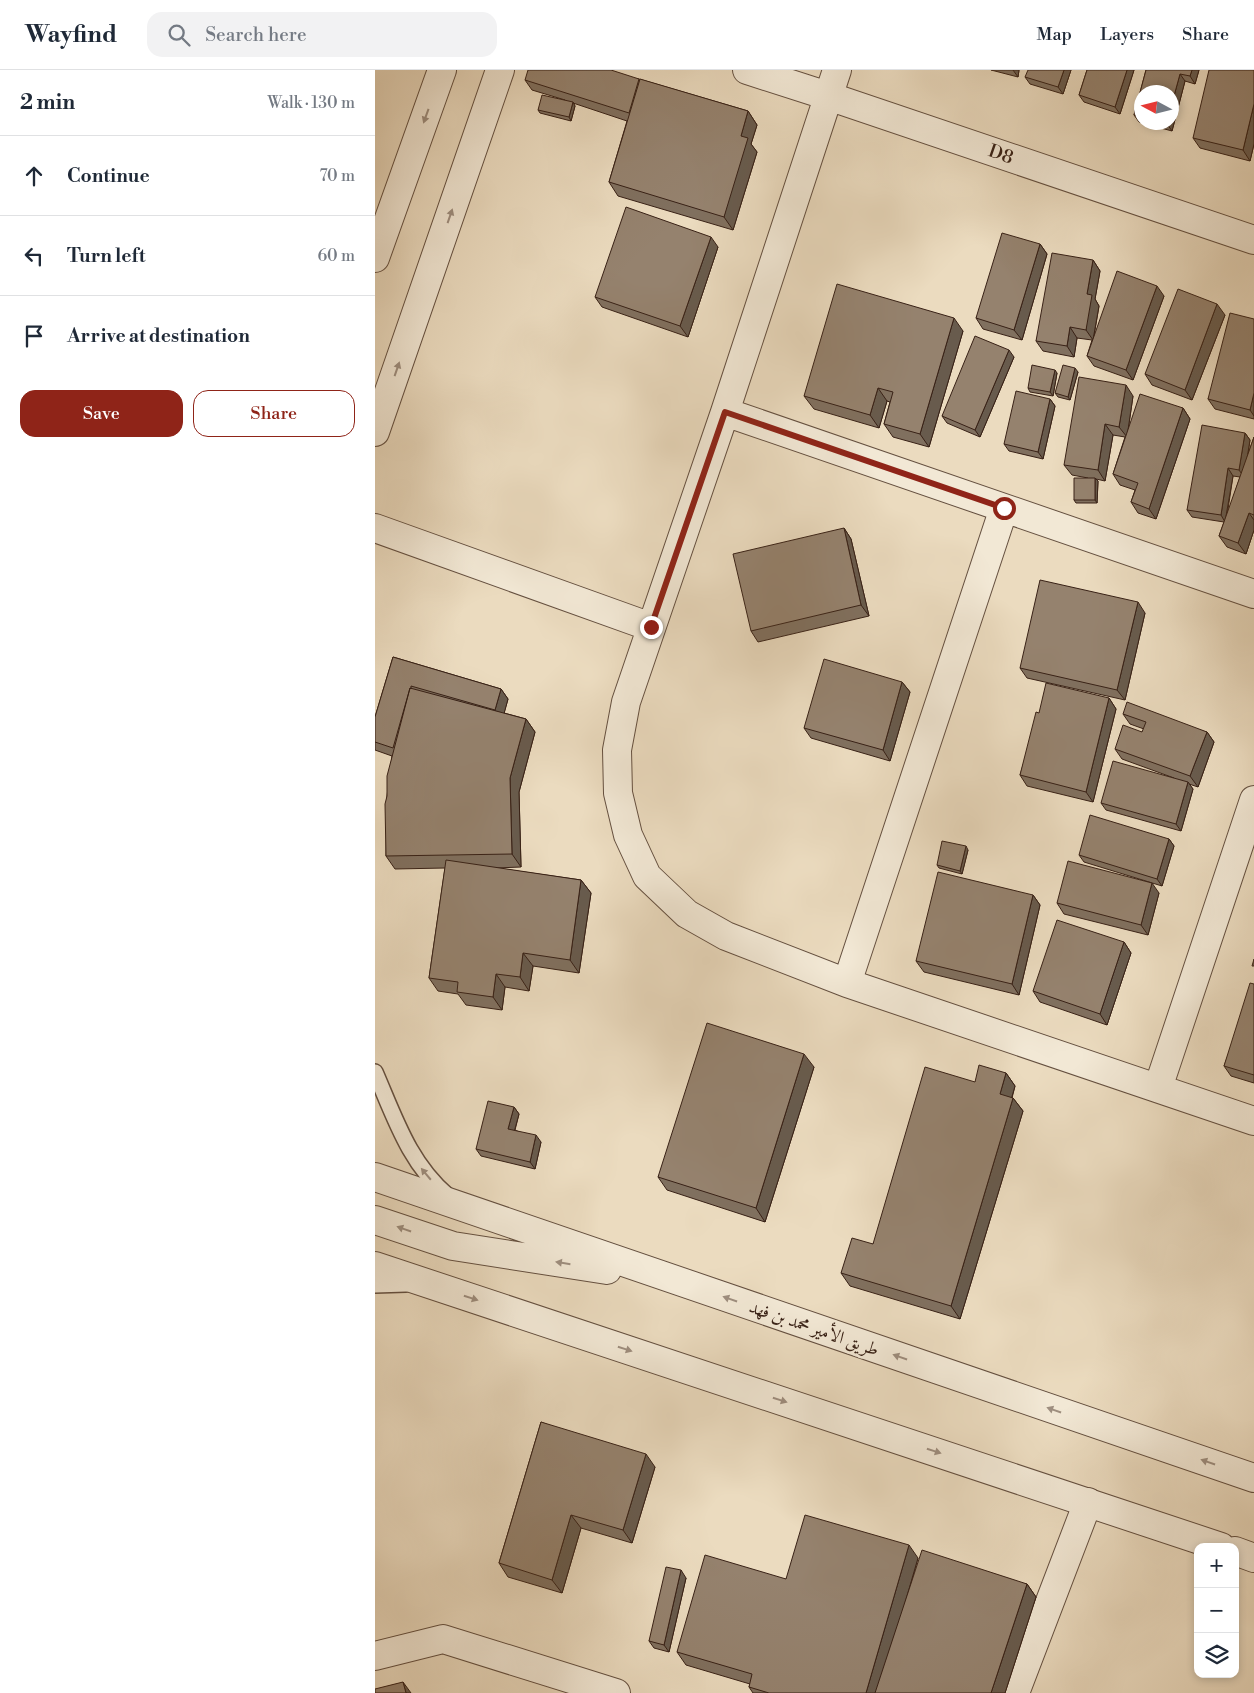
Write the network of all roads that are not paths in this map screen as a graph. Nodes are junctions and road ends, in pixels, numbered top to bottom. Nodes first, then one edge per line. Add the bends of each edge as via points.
1 (442, 70) edge
2 (500, 70) edge
3 (747, 70) edge
4 (837, 70) edge
5 (829, 96) junction
6 (1254, 240) edge
7 (375, 258) edge
8 (725, 412) junction
9 (375, 432) edge
10 (1004, 508) junction
11 (375, 528) edge
12 (1254, 594) edge
13 (651, 627) junction
14 (1254, 800) edge
15 (847, 983) junction
16 (375, 1072) edge
17 (1158, 1088) junction
18 (1254, 1121) edge
19 (381, 1176) edge
20 (461, 1207) junction
21 (375, 1220) edge
22 (375, 1266) edge
23 (680, 1282) junction
24 (375, 1285) edge
25 (434, 1286) junction
26 (1254, 1478) edge
27 (1088, 1502) junction
28 (1209, 1543) edge
29 (1239, 1552) edge
30 (1254, 1558) edge
31 (375, 1656) edge
32 (614, 1693) edge
33 (1015, 1693) edge

1 -> 7 street
9 -> 2 street
3 - 5 street, D8
4 - 5 street
5 - 6 street, D8
5 - 8 street
8 - 10 street
8 - 13 street
10 - 12 street
10 - 15 street
11 - 13 street
13 - 15 street via 626,702 617,750 618,793 628,835 647,876 687,914 726,936
14 - 17 street
15 - 17 street
20 -> 16 lane via 437,1187 411,1154
17 - 18 street
19 - 20 street, طريق الأمير محمد بن فهد
20 - 23 street, طريق الأمير محمد بن فهد
23 -> 21 street via 453,1246
22 - 25 street
26 -> 23 street, طريق الأمير محمد بن فهد
24 - 25 lane
25 -> 27 street
27 - 28 street
27 - 33 street
29 - 30 street
31 - 32 street via 443,1639

